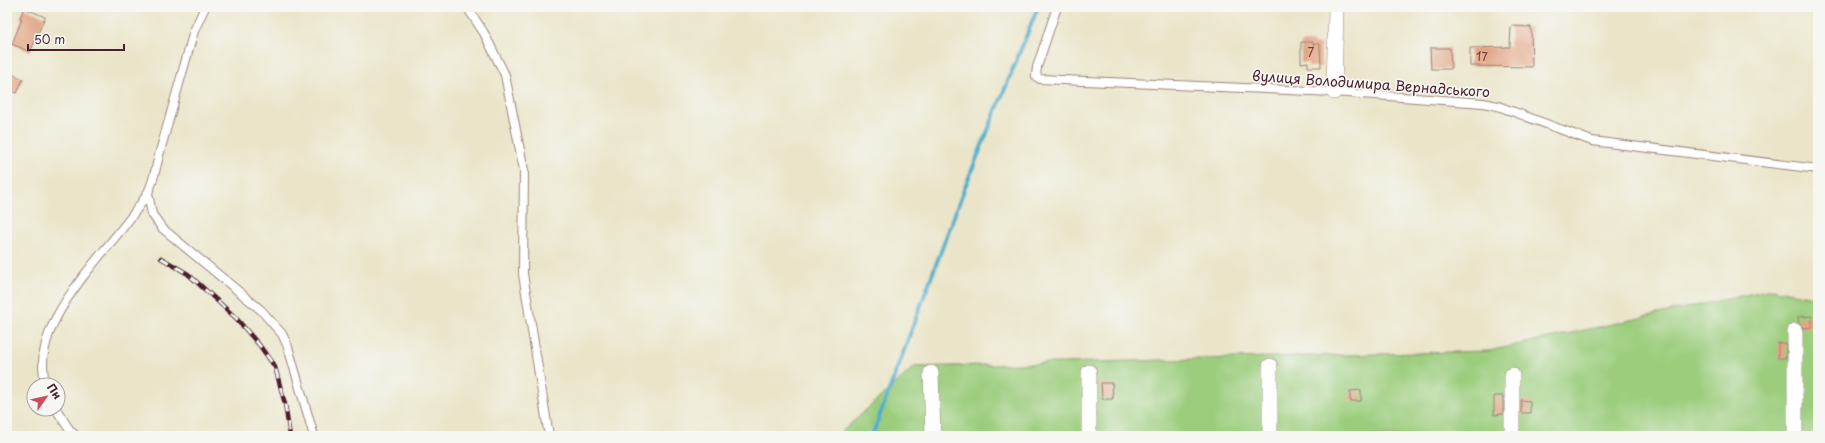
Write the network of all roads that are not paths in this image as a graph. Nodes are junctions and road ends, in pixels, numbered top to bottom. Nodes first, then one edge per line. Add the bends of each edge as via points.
1 (205, 7) edge
2 (467, 7) edge
3 (1057, 7) edge
4 (1336, 7) edge
5 (1334, 92) junction
6 (1818, 169) edge
7 (148, 193) junction
8 (1795, 331) dead end
9 (1270, 366) dead end
10 (1089, 372) dead end
11 (931, 373) dead end
12 (1512, 375) dead end
13 (43, 377) edge
14 (61, 417) edge
15 (76, 436) edge
16 (314, 436) edge
17 (549, 436) edge
18 (933, 436) edge
19 (1089, 436) edge
20 (1270, 436) edge
21 (1512, 436) edge
22 (1795, 436) edge

1 - 7 lane via 194,31
2 - 17 lane via 484,34 504,75 524,170 523,274
3 - 5 lane, вулиця Володимира Вернадського via 1037,67 1036,76 1040,79
4 - 5 street
5 - 6 lane, вулиця Володимира Вернадського via 1484,103 1592,141
7 - 13 lane via 62,308 50,330 44,352
7 - 16 lane via 152,214 162,228 261,310 282,334
8 - 22 street
9 - 20 street
10 - 19 street
11 - 18 street
12 - 21 street
14 - 15 lane

